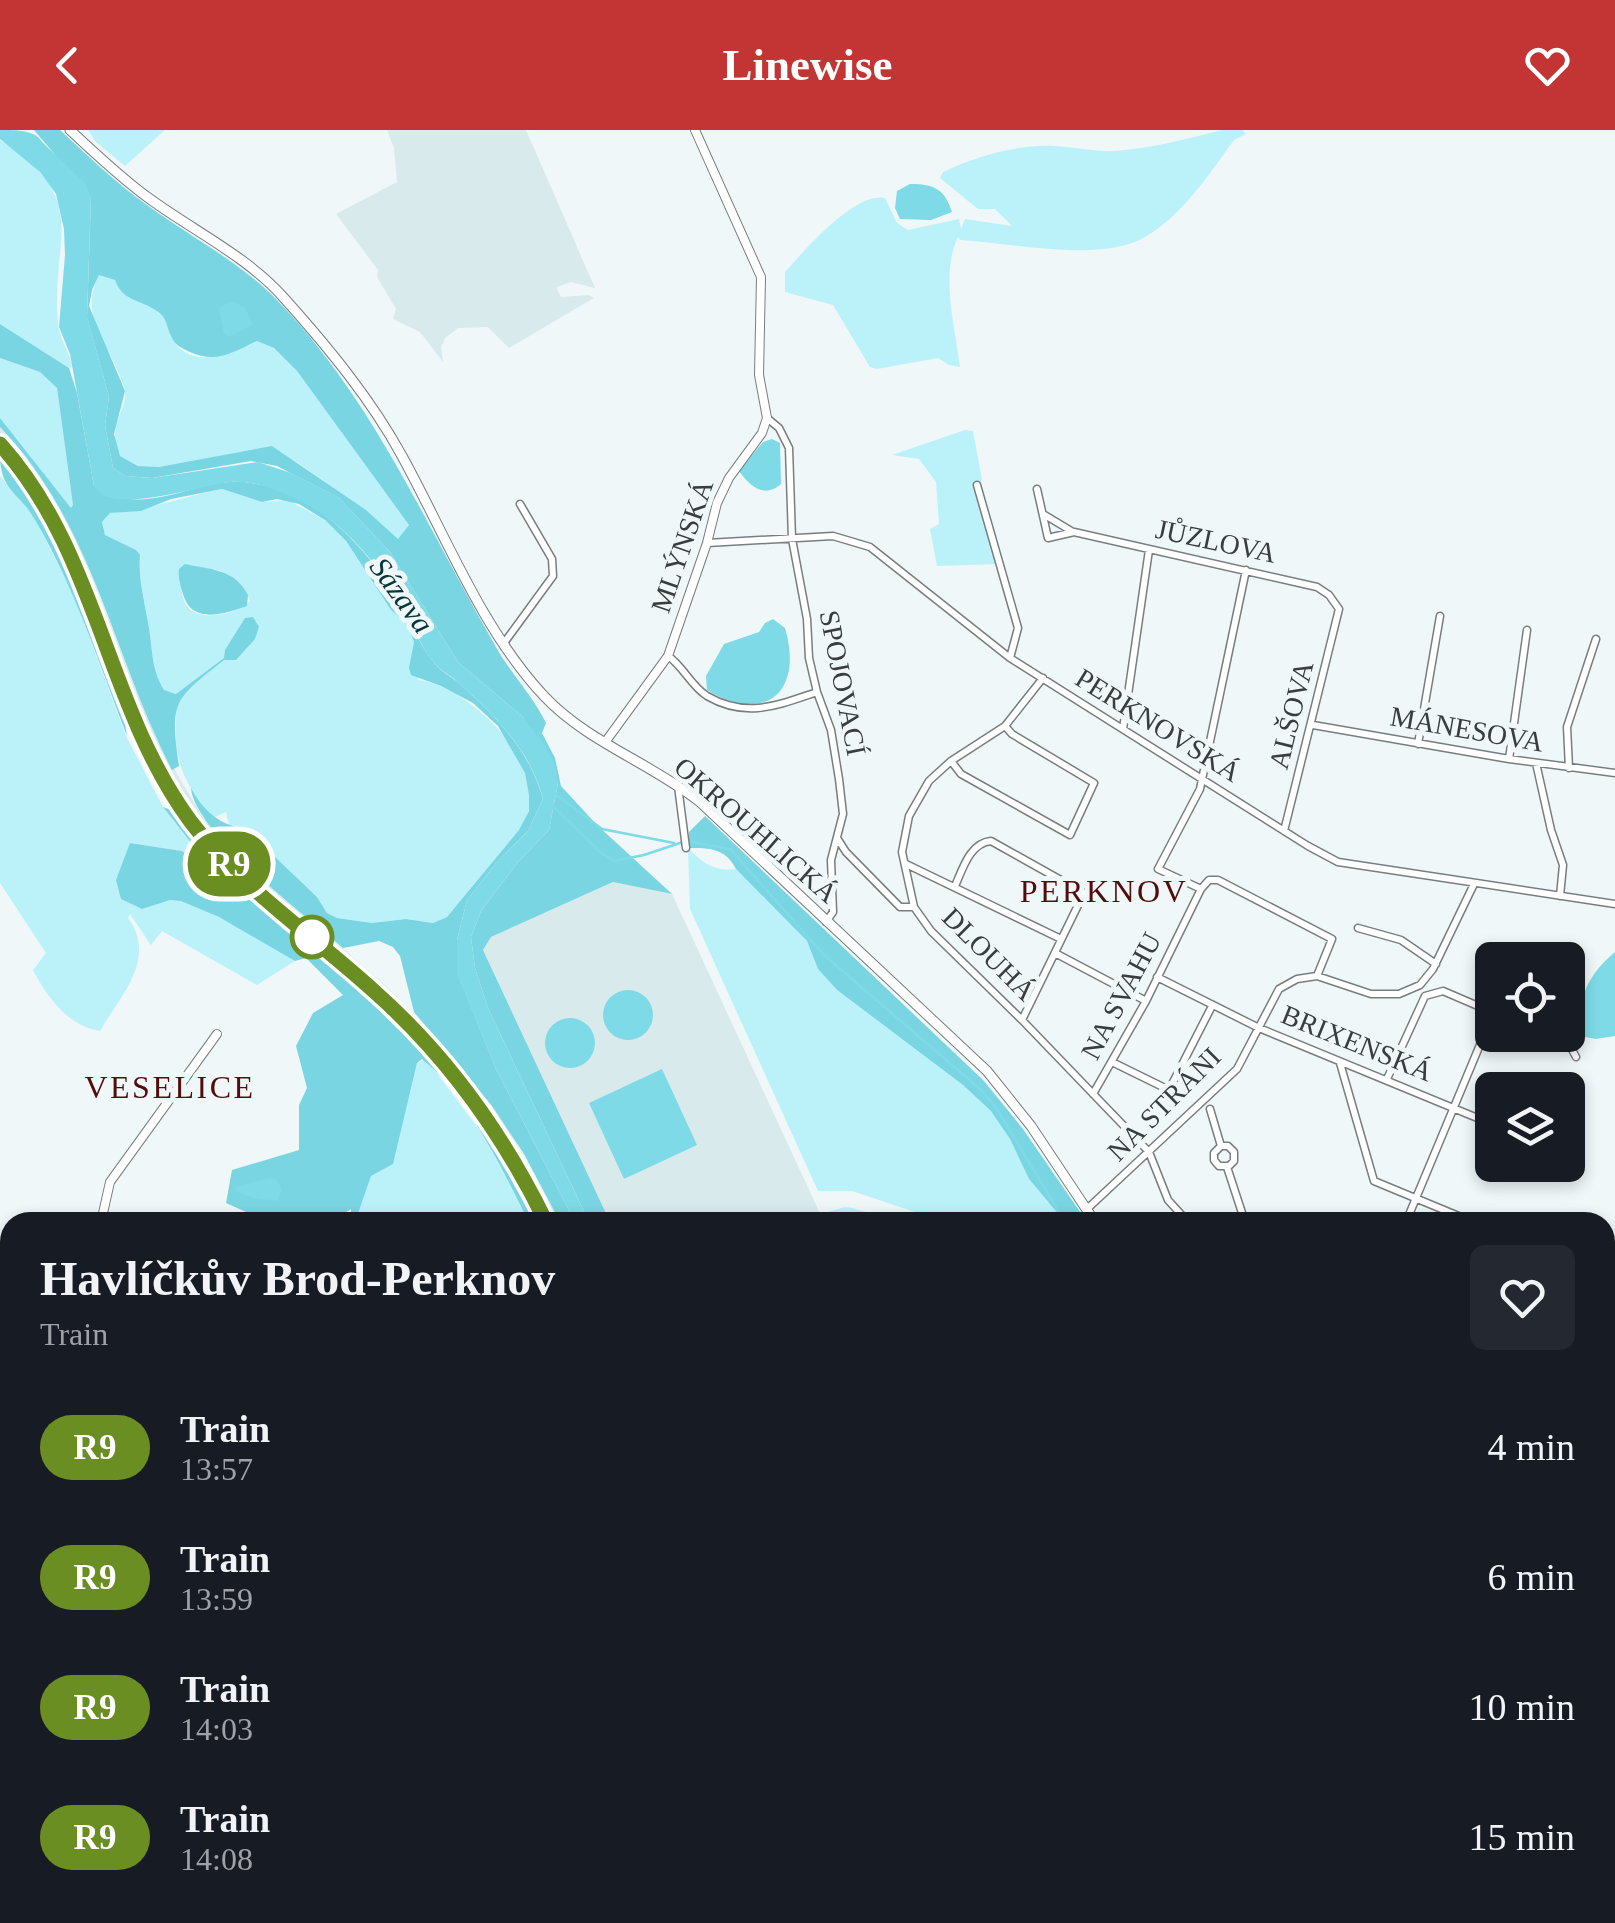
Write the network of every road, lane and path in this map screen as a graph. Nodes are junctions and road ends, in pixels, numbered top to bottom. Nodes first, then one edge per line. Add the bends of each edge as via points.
1 (70, 130) edge
2 (695, 130) edge
3 (767, 418) junction
4 (978, 486) dead end
5 (1037, 489) dead end
6 (520, 504) dead end
7 (1043, 514) junction
8 (1074, 532) junction
9 (792, 538) junction
10 (707, 543) junction
11 (1149, 550) junction
12 (1246, 570) junction
13 (1339, 609) joint
14 (1440, 616) dead end
15 (1527, 630) dead end
16 (1596, 639) dead end
17 (504, 643) junction
18 (668, 656) junction
19 (1010, 658) junction
20 (1043, 678) junction
21 (817, 692) junction
22 (1313, 725) junction
23 (1005, 726) junction
24 (1124, 730) junction
25 (606, 742) junction
26 (1418, 744) junction
27 (1510, 760) junction
28 (951, 761) junction
29 (1536, 763) junction
30 (1569, 768) junction
31 (1615, 774) edge
32 (1200, 778) junction
33 (678, 784) junction
34 (1284, 831) junction
35 (837, 837) junction
36 (686, 848) dead end
37 (904, 864) junction
38 (1474, 884) junction
39 (955, 886) junction
40 (1201, 889) junction
41 (1560, 896) junction
42 (1615, 904) edge
43 (914, 906) junction
44 (826, 922) junction
45 (1358, 928) dead end
46 (1062, 940) junction
47 (1055, 953) junction
48 (1436, 964) junction
49 (1317, 976) junction
50 (1157, 977) junction
51 (1146, 1001) junction
52 (1212, 1006) junction
53 (1475, 1006) edge
54 (1022, 1020) junction
55 (1259, 1028) junction
56 (217, 1034) dead end
57 (1477, 1052) edge
58 (1573, 1052) edge
59 (1576, 1057) dead end
60 (1112, 1062) junction
61 (1340, 1062) junction
62 (1387, 1079) junction
63 (1094, 1094) junction
64 (1454, 1108) junction
65 (1210, 1109) dead end
66 (1475, 1117) edge
67 (1221, 1146) junction
68 (1149, 1152) junction
69 (1227, 1166) junction
70 (1416, 1198) junction
71 (1086, 1210) joint
72 (103, 1212) edge
73 (1179, 1212) edge
74 (1242, 1212) edge
75 (1410, 1212) edge
76 (1449, 1212) edge

1 - 17 main road, OKROUHLICKÁ via 148,198 283,296 399,450
2 - 3 street via 760,277 759,375
3 - 9 street, SPOJOVACÍ via 789,448
3 - 10 street, MLÝNSKÁ via 729,478
4 - 19 street via 1018,628
5 - 7 street
6 - 17 street via 552,559 553,576
7 - 8 street, JŮZLOVA
7 - 8 street, JŮZLOVA via 1048,538
8 - 11 street, JŮZLOVA
9 - 10 street, PERKNOVSKÁ
9 - 19 street, PERKNOVSKÁ via 833,536 870,546
9 - 21 street, SPOJOVACÍ
10 - 18 street, MLÝNSKÁ
11 - 12 street, JŮZLOVA
11 - 24 street
12 - 13 street, JŮZLOVA via 1317,587
12 - 32 street
13 - 22 street, ALŠOVA
14 - 26 street
15 - 27 street
16 - 30 street via 1568,727
17 - 25 main road, OKROUHLICKÁ via 545,697
18 - 21 street via 706,696 736,706 774,708
18 - 25 street, MLÝNSKÁ
19 - 20 street, PERKNOVSKÁ
20 - 23 street, DLOUHÁ
20 - 24 street, PERKNOVSKÁ
21 - 35 street, SPOJOVACÍ via 839,780 843,814
22 - 26 street, MÁNESOVA
22 - 34 street, ALŠOVA
23 - 28 street, DLOUHÁ
23 - 28 street via 1094,783 1070,834 962,774
24 - 32 street, PERKNOVSKÁ
25 - 33 main road, OKROUHLICKÁ
26 - 27 street, MÁNESOVA
27 - 29 street, MÁNESOVA
28 - 37 street, DLOUHÁ via 929,781 908,816
29 - 30 street, MÁNESOVA
29 - 41 street via 1562,865
30 - 31 street, MÁNESOVA
32 - 34 street, PERKNOVSKÁ
32 - 40 street via 1158,869
33 - 36 street
33 - 44 main road, OKROUHLICKÁ
34 - 38 street, PERKNOVSKÁ via 1352,866
35 - 43 street via 900,907
35 - 44 street, SPOJOVACÍ via 833,912
37 - 39 street
37 - 43 street, DLOUHÁ
38 - 41 street, PERKNOVSKÁ
38 - 48 street
39 - 46 street
39 - 46 street via 974,850 996,842 1084,893
40 - 49 street via 1218,880 1332,940
40 - 50 street, NA SVAHU
41 - 42 street, PERKNOVSKÁ
43 - 54 street, DLOUHÁ via 931,932
44 - 71 main road, OKROUHLICKÁ via 987,1071
45 - 48 street via 1401,940
46 - 47 street
47 - 51 street
47 - 54 street
48 - 49 street via 1420,985 1399,994 1371,994
49 - 55 street, NA STRÁNI via 1279,988
50 - 51 street, NA SVAHU
50 - 52 street, BRIXENSKÁ
51 - 60 street, NA SVAHU
52 - 55 street, BRIXENSKÁ
52 - 60 street via 1170,1090
53 - 62 street via 1443,991 1425,996
54 - 63 street, DLOUHÁ
55 - 61 street, BRIXENSKÁ
55 - 68 street, NA STRÁNI via 1237,1069
56 - 72 street via 110,1182
57 - 64 street
58 - 59 street
60 - 63 street, NA SVAHU
61 - 62 street, BRIXENSKÁ
61 - 70 street via 1374,1181
62 - 64 street, BRIXENSKÁ
63 - 68 street, DLOUHÁ
64 - 66 street, BRIXENSKÁ
64 - 70 street
65 - 67 street
67 - 69 street via 1214,1160
67 - 69 street via 1234,1152
68 - 71 street, NA STRÁNI
68 - 73 street
69 - 74 street
70 - 75 street
70 - 76 street

